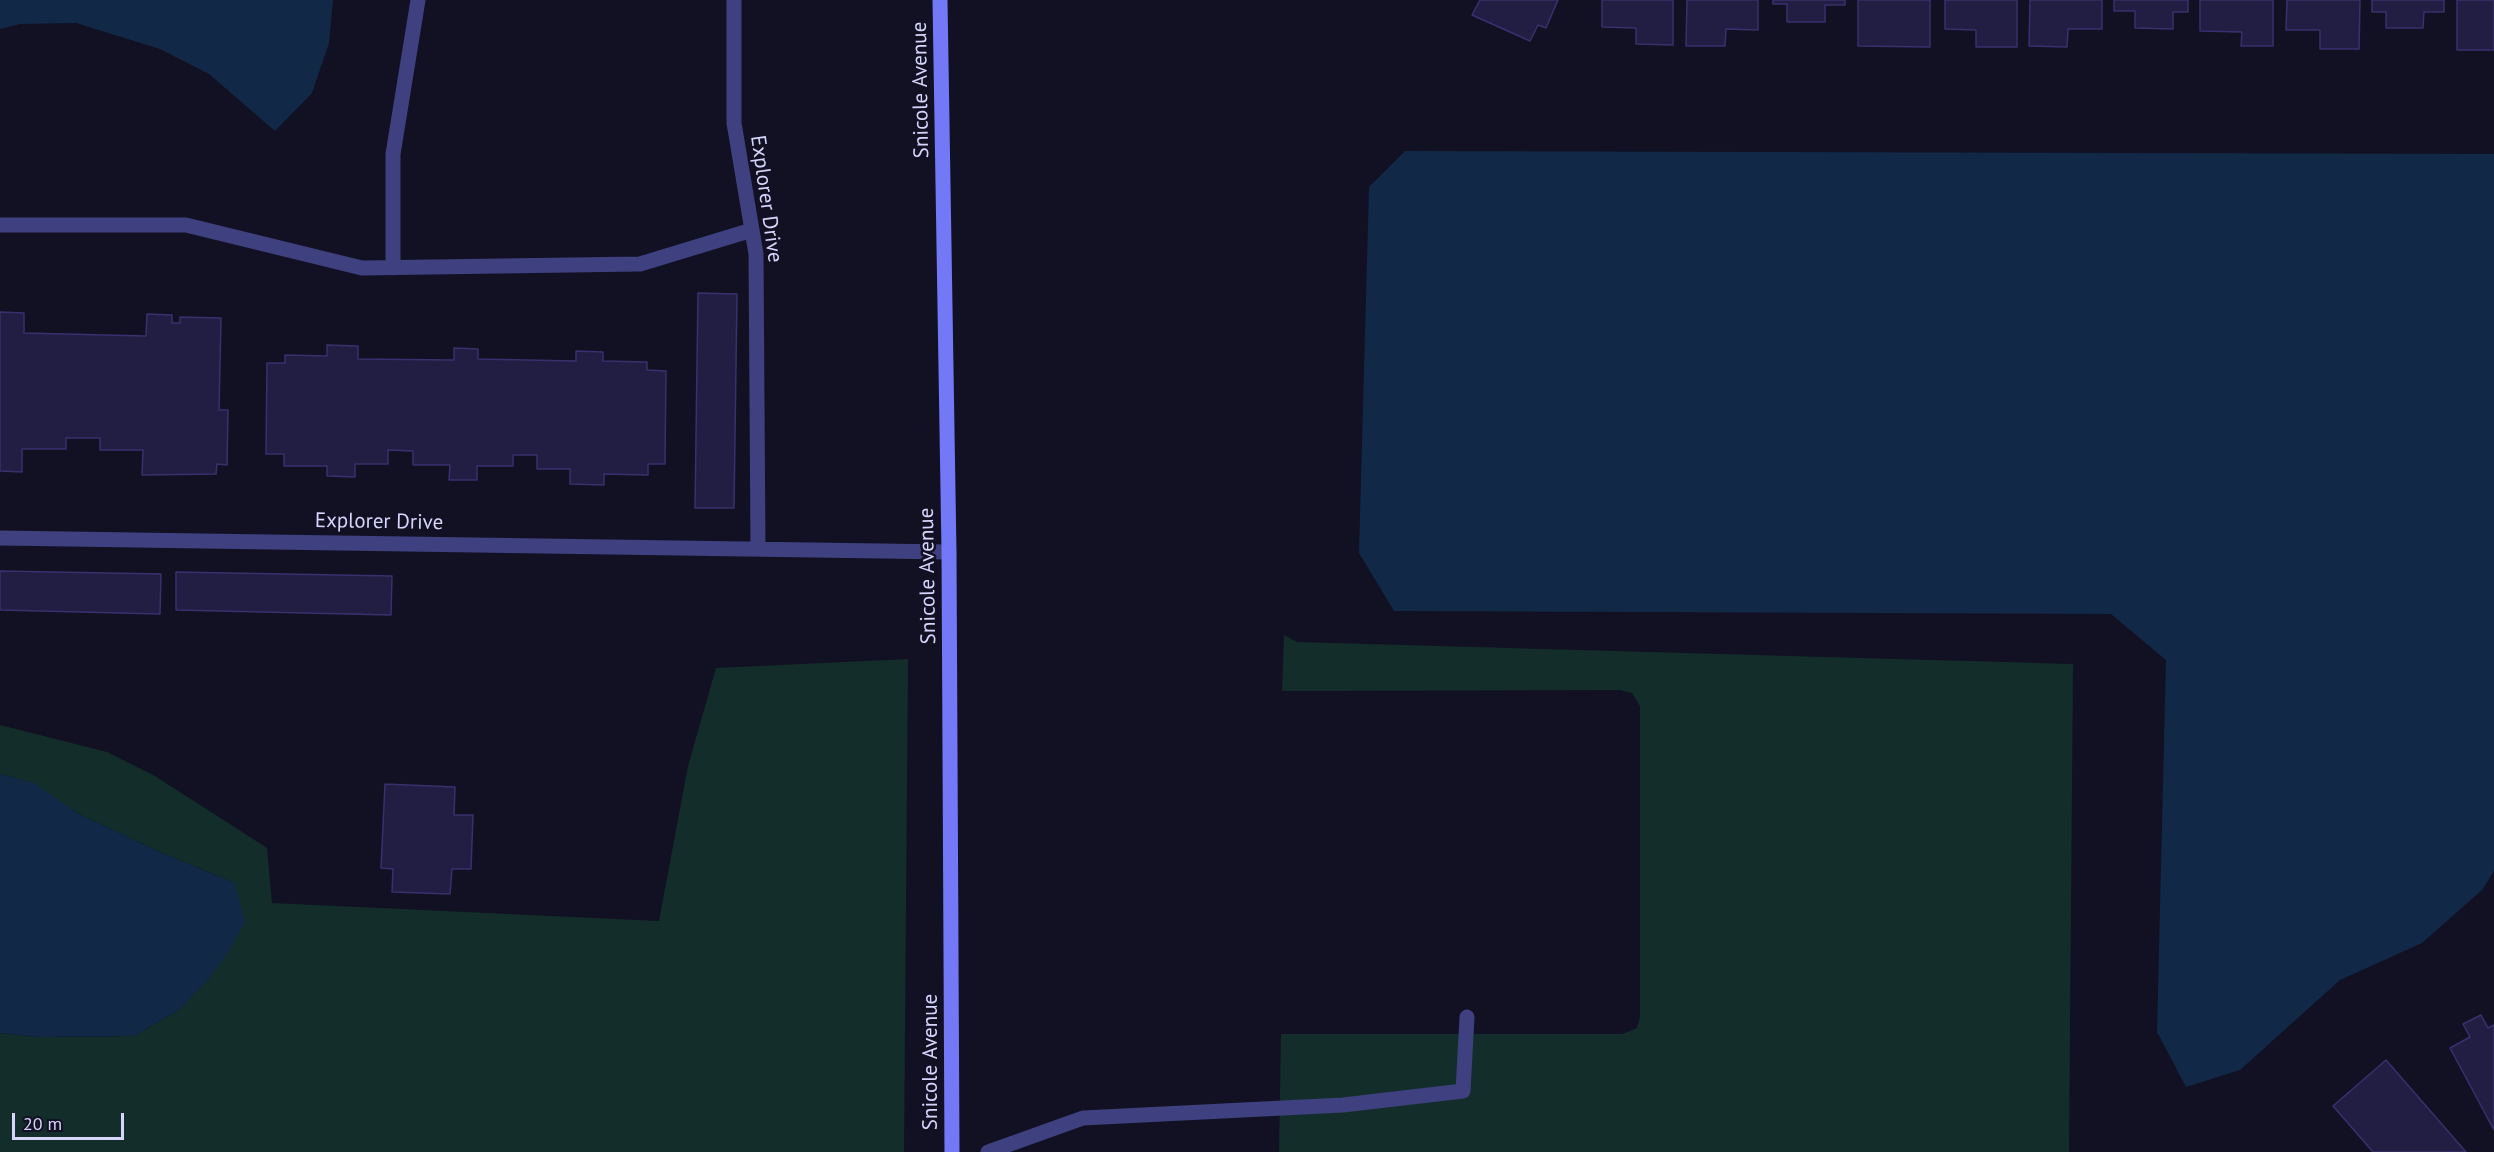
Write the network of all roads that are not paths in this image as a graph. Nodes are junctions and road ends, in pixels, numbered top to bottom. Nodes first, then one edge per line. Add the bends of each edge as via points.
1 (418, 0) edge
2 (734, 0) edge
3 (940, 0) edge
4 (0, 225) edge
5 (752, 230) junction
6 (393, 268) junction
7 (0, 538) edge
8 (758, 549) junction
9 (949, 552) junction
10 (1467, 1017) dead end
11 (952, 1152) edge
12 (988, 1152) edge

1 - 6 street via 393,154
2 - 5 street, Explorer Drive via 734,123
3 - 9 street, Snicole Avenue
4 - 6 street via 186,225 362,268
5 - 6 street via 640,264
5 - 8 street, Explorer Drive via 756,254
7 - 8 street, Explorer Drive
8 - 9 street, Explorer Drive
9 - 11 street, Snicole Avenue
10 - 12 street via 1463,1091 1343,1105 1083,1118

